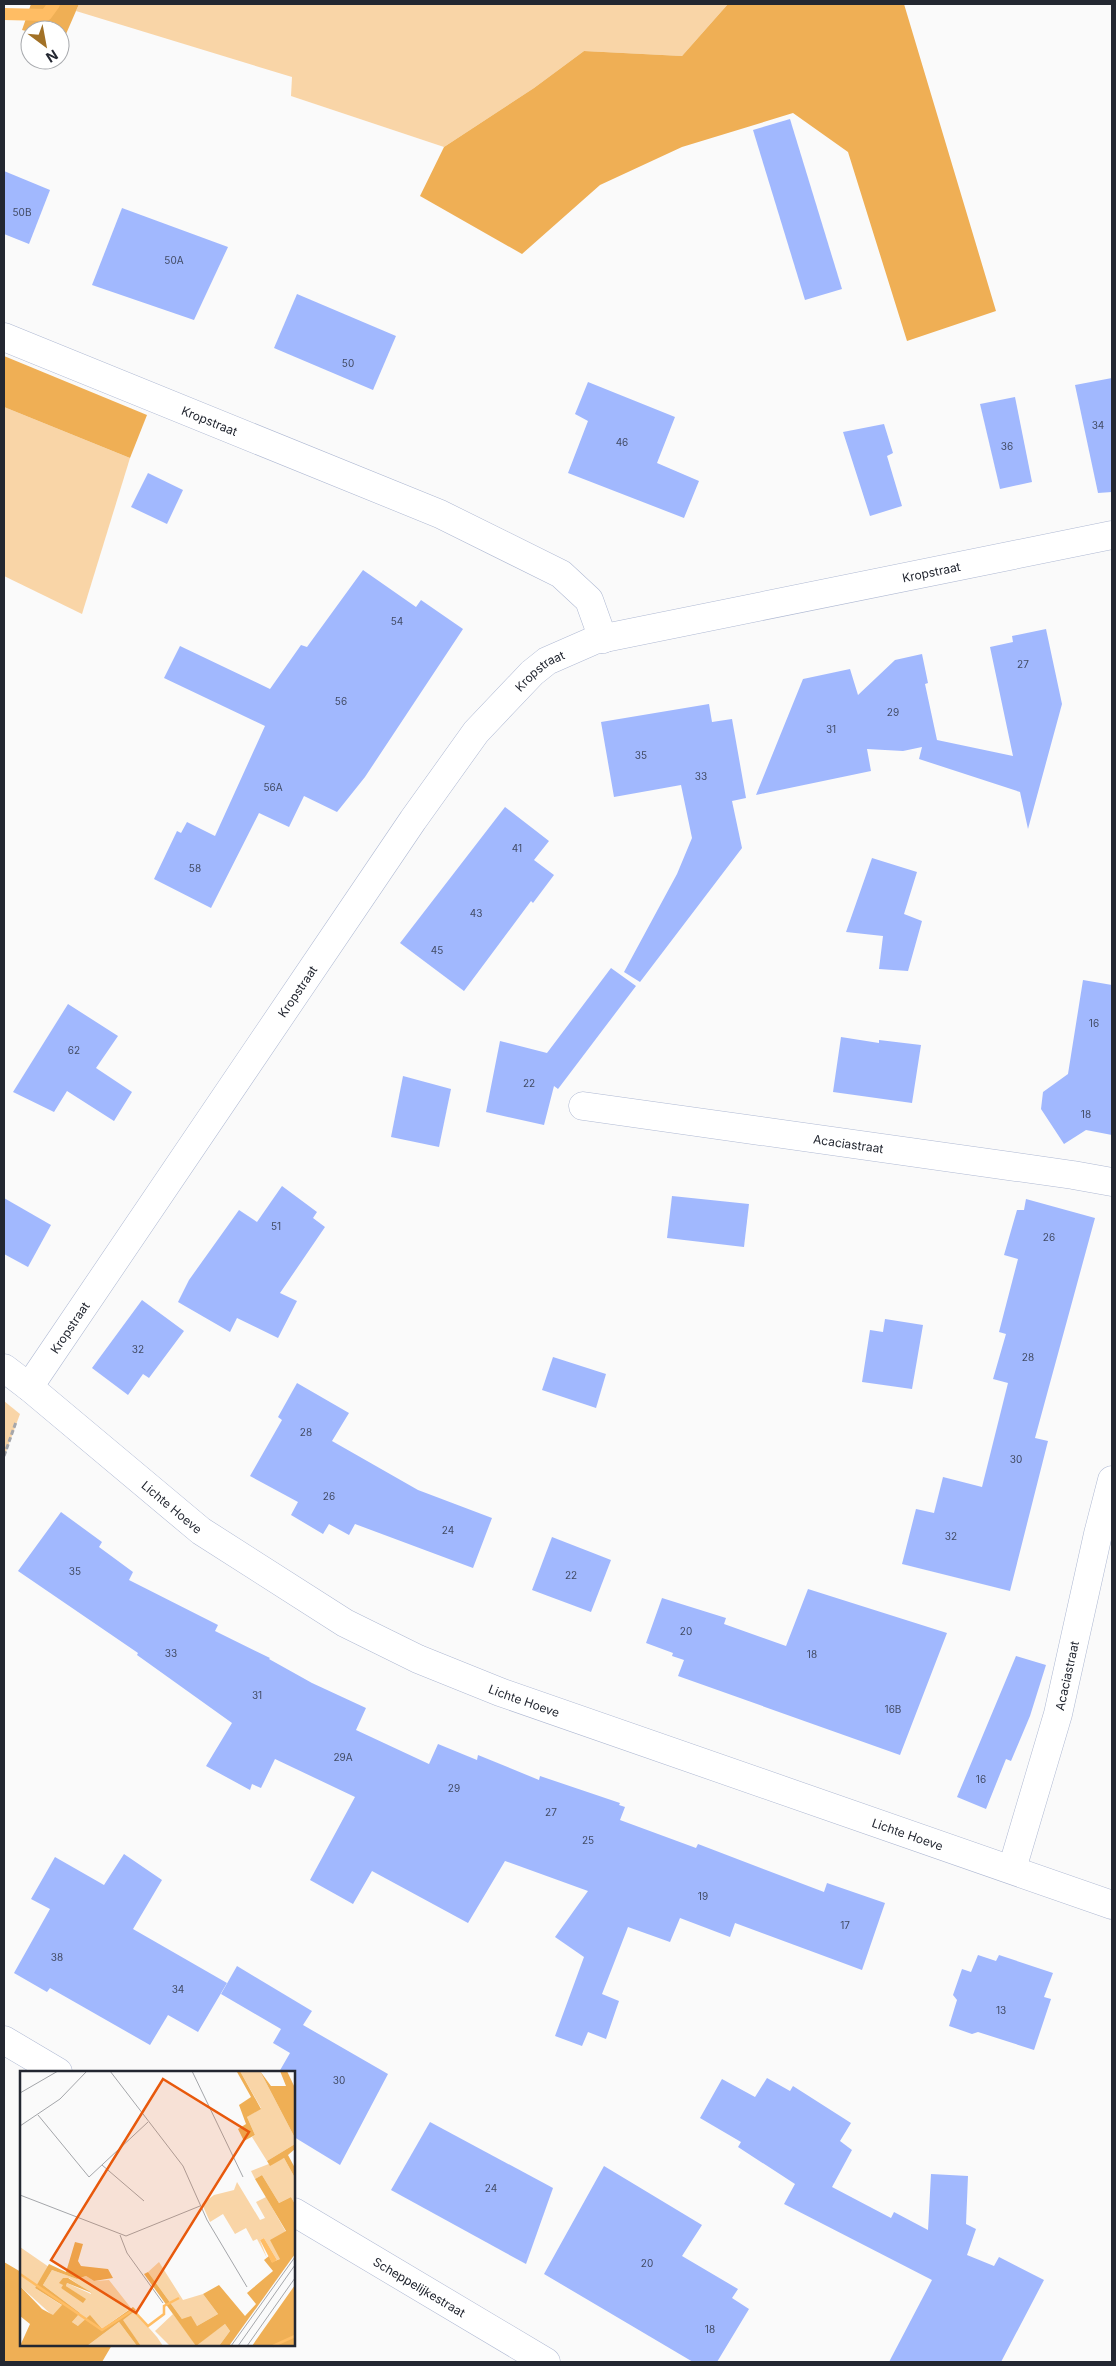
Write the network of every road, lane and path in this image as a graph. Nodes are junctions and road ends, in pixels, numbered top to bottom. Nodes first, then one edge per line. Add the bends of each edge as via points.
1 (4, 337) edge
2 (1112, 535) edge
3 (603, 639) junction
4 (583, 1106) dead end
5 (1112, 1182) edge
6 (4, 1368) edge
7 (29, 1386) junction
8 (1112, 1480) edge
9 (1012, 1869) junction
10 (1112, 1905) edge
11 (4, 2040) edge
12 (56, 2071) edge
13 (295, 2213) edge
14 (546, 2362) edge

1 - 3 street, Kropstraat via 440,514 561,574 588,600
2 - 3 street, Kropstraat
3 - 7 street, Kropstraat via 547,661 532,672 476,732
4 - 5 street, Acaciastraat
6 - 7 street, Lichte Hoeve
7 - 9 street, Lichte Hoeve via 201,1531 345,1623 418,1659 500,1692
8 - 9 street, Acaciastraat via 1058,1714
9 - 10 street, Lichte Hoeve
11 - 12 street
13 - 14 street, Scheppelijkestraat

